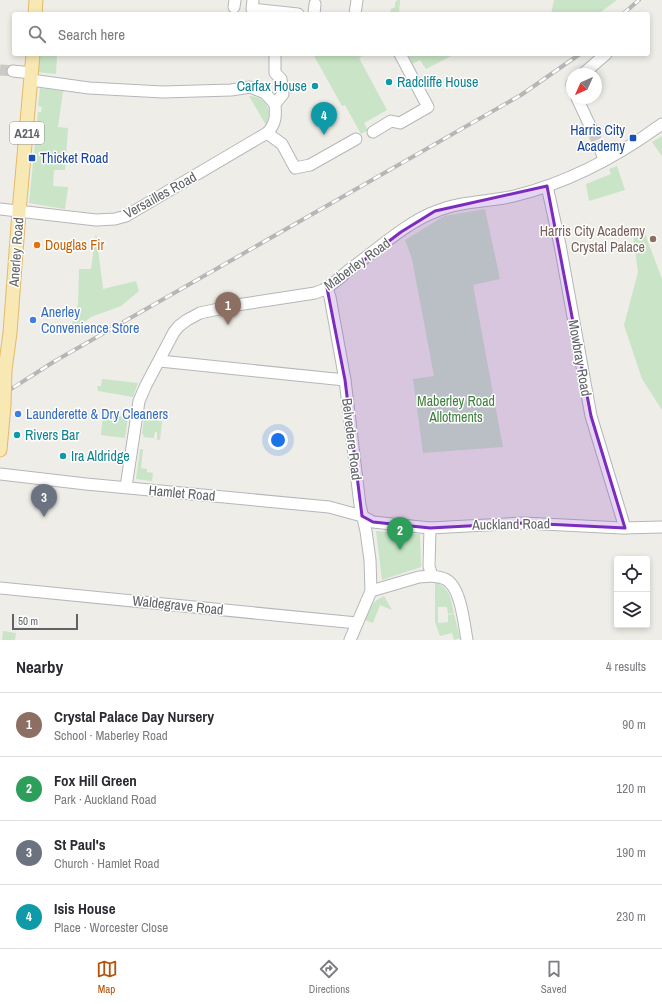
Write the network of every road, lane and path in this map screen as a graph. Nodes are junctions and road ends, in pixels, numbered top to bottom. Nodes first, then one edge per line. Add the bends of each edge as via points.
1 (36, 0) edge
2 (253, 0) edge
3 (357, 0) edge
4 (35, 12) edge
5 (280, 12) edge
6 (355, 12) edge
7 (33, 56) edge
8 (275, 56) edge
9 (401, 56) edge
10 (604, 56) edge
11 (590, 68) edge
12 (13, 71) tunnel mouth
13 (31, 76) junction
14 (275, 104) junction
15 (580, 104) edge
16 (662, 124) edge
17 (592, 130) tunnel mouth
18 (373, 132) dead end
19 (268, 133) junction
20 (356, 139) dead end
21 (600, 148) tunnel mouth
22 (604, 160) junction
23 (547, 186) junction
24 (0, 209) edge
25 (19, 212) junction
26 (327, 288) junction
27 (160, 361) junction
28 (345, 380) junction
29 (0, 450) edge
30 (0, 474) edge
31 (126, 487) junction
32 (362, 516) junction
33 (662, 527) edge
34 (430, 528) junction
35 (625, 528) junction
36 (432, 576) junction
37 (0, 588) edge
38 (370, 591) junction
39 (357, 623) junction
40 (350, 640) edge
41 (467, 640) edge

1 - 4 main road
2 - 5 street via 252,9
3 - 6 street
7 - 13 main road, Anerley Road / A214
8 - 14 street via 275,73 281,79 282,94
9 - 18 street via 428,107 400,123 391,121
10 - 11 street
12 - 13 street
13 - 14 street via 89,88 163,92 250,87 265,93
13 - 25 main road, Anerley Road / A214
14 - 19 street via 276,117
15 - 17 street
16 - 22 street, Maberley Road via 645,137
19 - 20 street via 282,144 295,168 310,165
19 - 25 street, Versailles Road via 126,216 96,220
21 - 22 street
22 - 23 street, Maberley Road
23 - 26 street, Maberley Road via 435,211 404,229
23 - 35 street, Mowbray Road via 591,416
24 - 25 street
25 - 29 main road, Anerley Road / A214, bridge
26 - 27 street, Maberley Road via 200,313 179,326
26 - 28 street, Belvedere Road
27 - 28 street
27 - 31 street, Maberley Road via 139,401
28 - 32 street, Belvedere Road
30 - 31 street, Hamlet Road
31 - 32 street, Hamlet Road via 329,508
32 - 34 street, Auckland Road via 373,522
32 - 38 street, Belvedere Road via 370,560
33 - 35 street, Auckland Road
34 - 35 street, Auckland Road via 543,523
34 - 36 street via 429,566
36 - 38 street via 419,577
36 - 41 street via 445,579 453,586 458,597
37 - 39 street, Waldegrave Road
38 - 39 street, Belvedere Road
39 - 40 street, Belvedere Road

